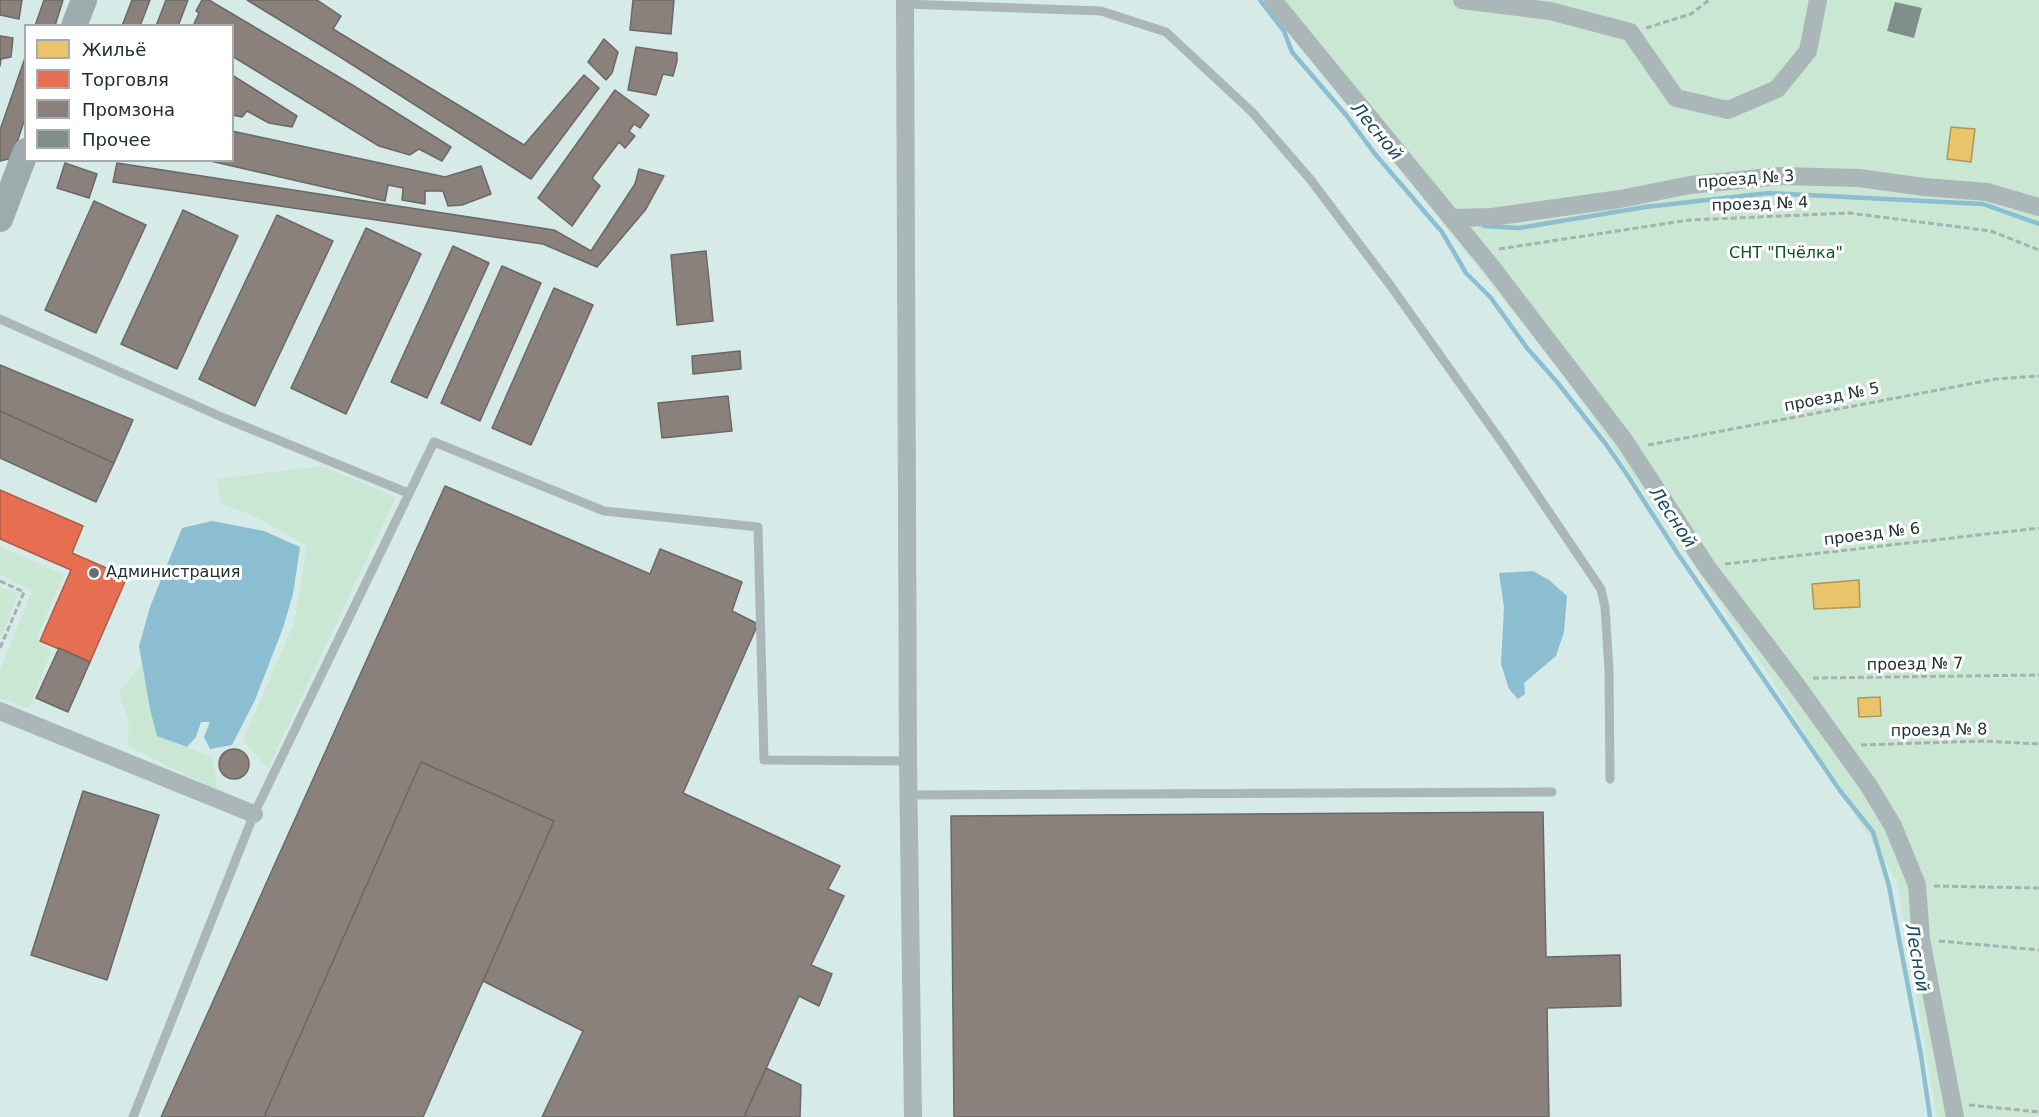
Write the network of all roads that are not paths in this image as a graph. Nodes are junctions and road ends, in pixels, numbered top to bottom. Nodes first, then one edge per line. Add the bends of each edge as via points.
1 (84, 0) edge
2 (1273, 0) edge
3 (1462, 0) edge
4 (1818, 0) edge
5 (905, 2) edge
6 (75, 24) edge
7 (24, 155) edge
8 (5, 190) edge
9 (2039, 207) edge
10 (1452, 218) junction
11 (0, 219) edge
12 (0, 319) edge
13 (408, 493) junction
14 (0, 711) edge
15 (908, 761) junction
16 (1610, 779) dead end
17 (1552, 792) dead end
18 (908, 795) junction
19 (254, 814) junction
20 (1954, 1110) edge
21 (133, 1117) edge
22 (913, 1117) edge

1 - 6 main road
2 - 10 street
3 - 4 street via 1550,11 1630,32 1676,99 1728,110 1777,89 1808,51
5 - 15 street
5 - 16 lane via 1101,11 1134,21 1166,32 1252,112 1310,178 1390,285 1601,589 1609,671
7 - 8 main road
8 - 11 main road
9 - 10 street, проезд № 3 via 1987,192 1859,178 1780,176 1690,185 1492,217
10 - 20 street via 1629,448 1707,567 1869,786 1893,826 1917,885 1921,939
12 - 13 lane via 224,418
13 - 15 lane via 434,442 604,512 758,527 764,760
13 - 19 lane
14 - 19 street
15 - 18 street
17 - 18 lane
18 - 22 street
19 - 21 lane

